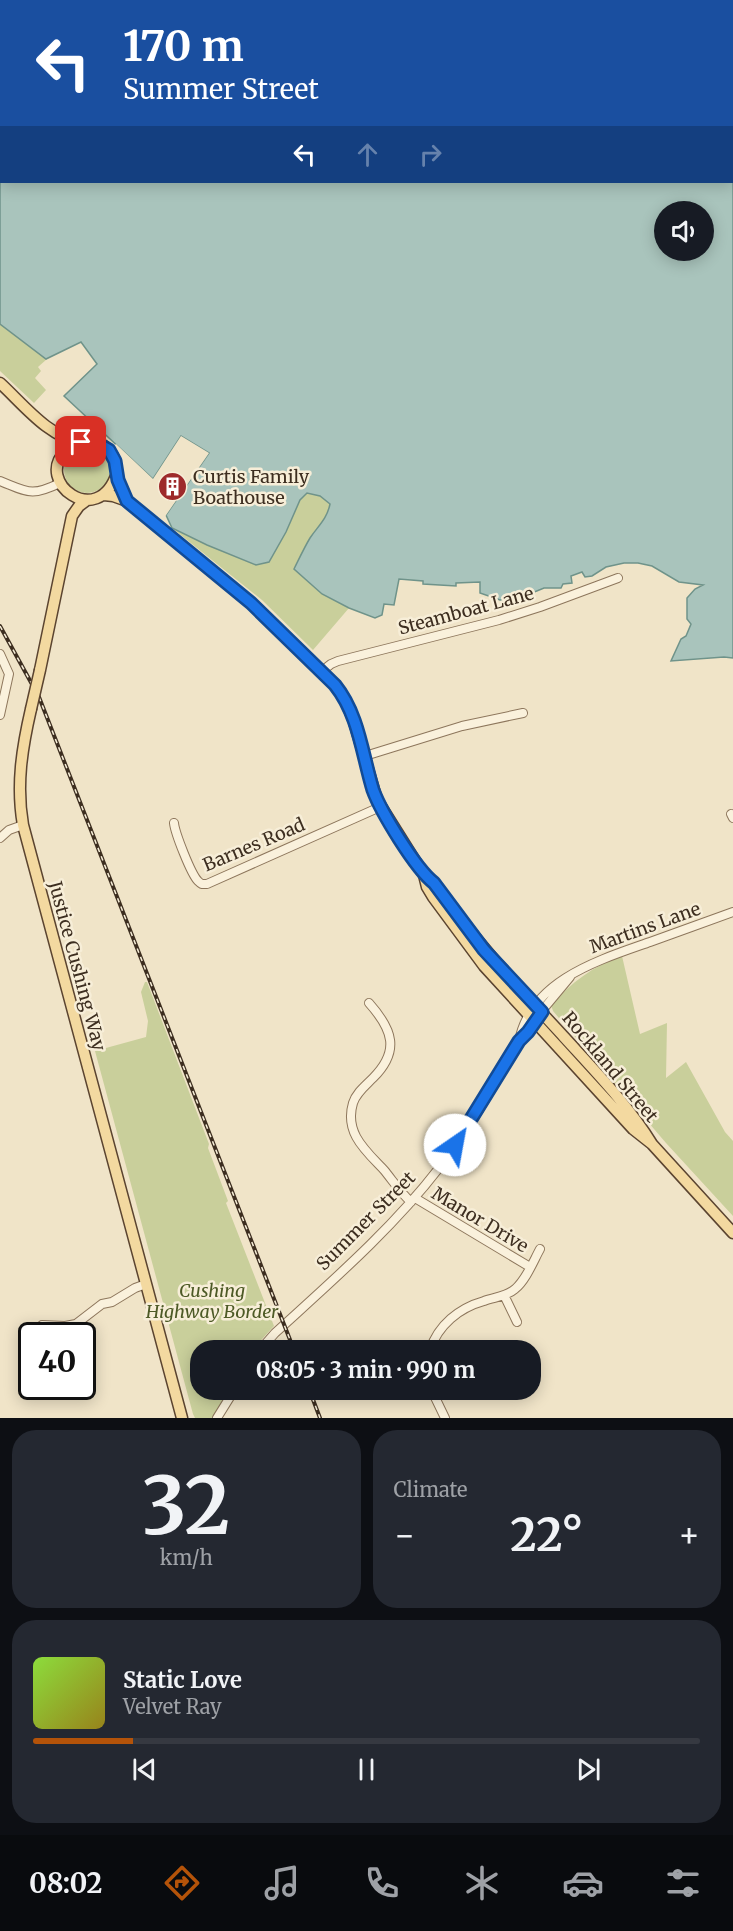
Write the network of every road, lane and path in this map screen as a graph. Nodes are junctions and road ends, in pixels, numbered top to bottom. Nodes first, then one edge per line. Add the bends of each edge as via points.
1 (0, 383) edge
2 (55, 434) junction
3 (81, 442) junction
4 (60, 456) junction
5 (117, 473) junction
6 (0, 481) edge
7 (63, 487) junction
8 (104, 495) junction
9 (87, 500) junction
10 (127, 501) junction
11 (72, 516) junction
12 (618, 578) dead end
13 (0, 654) edge
14 (322, 671) junction
15 (523, 713) dead end
16 (0, 715) edge
17 (365, 756) junction
18 (380, 807) junction
19 (174, 823) dead end
20 (23, 825) junction
21 (0, 838) edge
22 (424, 875) junction
23 (733, 912) edge
24 (369, 1004) dead end
25 (538, 1009) junction
26 (532, 1019) junction
27 (652, 1144) junction
28 (413, 1200) junction
29 (733, 1233) edge
30 (540, 1249) dead end
31 (530, 1267) junction
32 (146, 1284) junction
33 (504, 1295) junction
34 (79, 1322) edge
35 (517, 1322) dead end
36 (269, 1340) edge
37 (434, 1340) edge
38 (228, 1400) edge
39 (436, 1400) edge
40 (182, 1418) edge
41 (217, 1418) edge
42 (445, 1418) edge

1 - 2 main road
2 - 3 main road
2 - 4 main road
3 - 4 main road
3 - 5 main road via 95,442 109,450
4 - 7 main road via 57,471
5 - 8 main road
5 - 10 main road
6 - 7 street via 33,493
7 - 9 main road
7 - 11 main road, Justice Cushing Way
8 - 9 main road
8 - 10 main road
9 - 11 main road
10 - 14 main road via 251,603
11 - 20 main road, Justice Cushing Way, bridge via 23,747 19,777
12 - 14 street, Steamboat Lane via 507,617 338,661
13 - 16 street via 9,674
14 - 17 main road via 347,703
15 - 17 street via 462,726
17 - 18 main road
18 - 19 street, Barnes Road via 207,885 195,877
18 - 22 main road
20 - 21 street
20 - 32 main road, Justice Cushing Way
22 - 25 main road
22 - 26 main road via 427,887 465,942
23 - 25 street, Martins Lane via 602,959 570,977
24 - 28 street, Manor Drive via 385,1023 390,1047 382,1068 354,1100 352,1124 361,1147
25 - 26 street, Summer Street
25 - 27 main road, Rockland Street via 639,1123
26 - 27 main road, Rockland Street via 633,1129
26 - 28 street, Summer Street via 528,1032 466,1130
27 - 29 main road, Rockland Street
28 - 31 street, Manor Drive
28 - 36 street, Summer Street
30 - 31 street
31 - 33 street via 518,1286
32 - 34 street via 100,1305
32 - 40 main road, Justice Cushing Way
33 - 35 street
33 - 37 street via 455,1315
38 - 41 street
39 - 42 street

